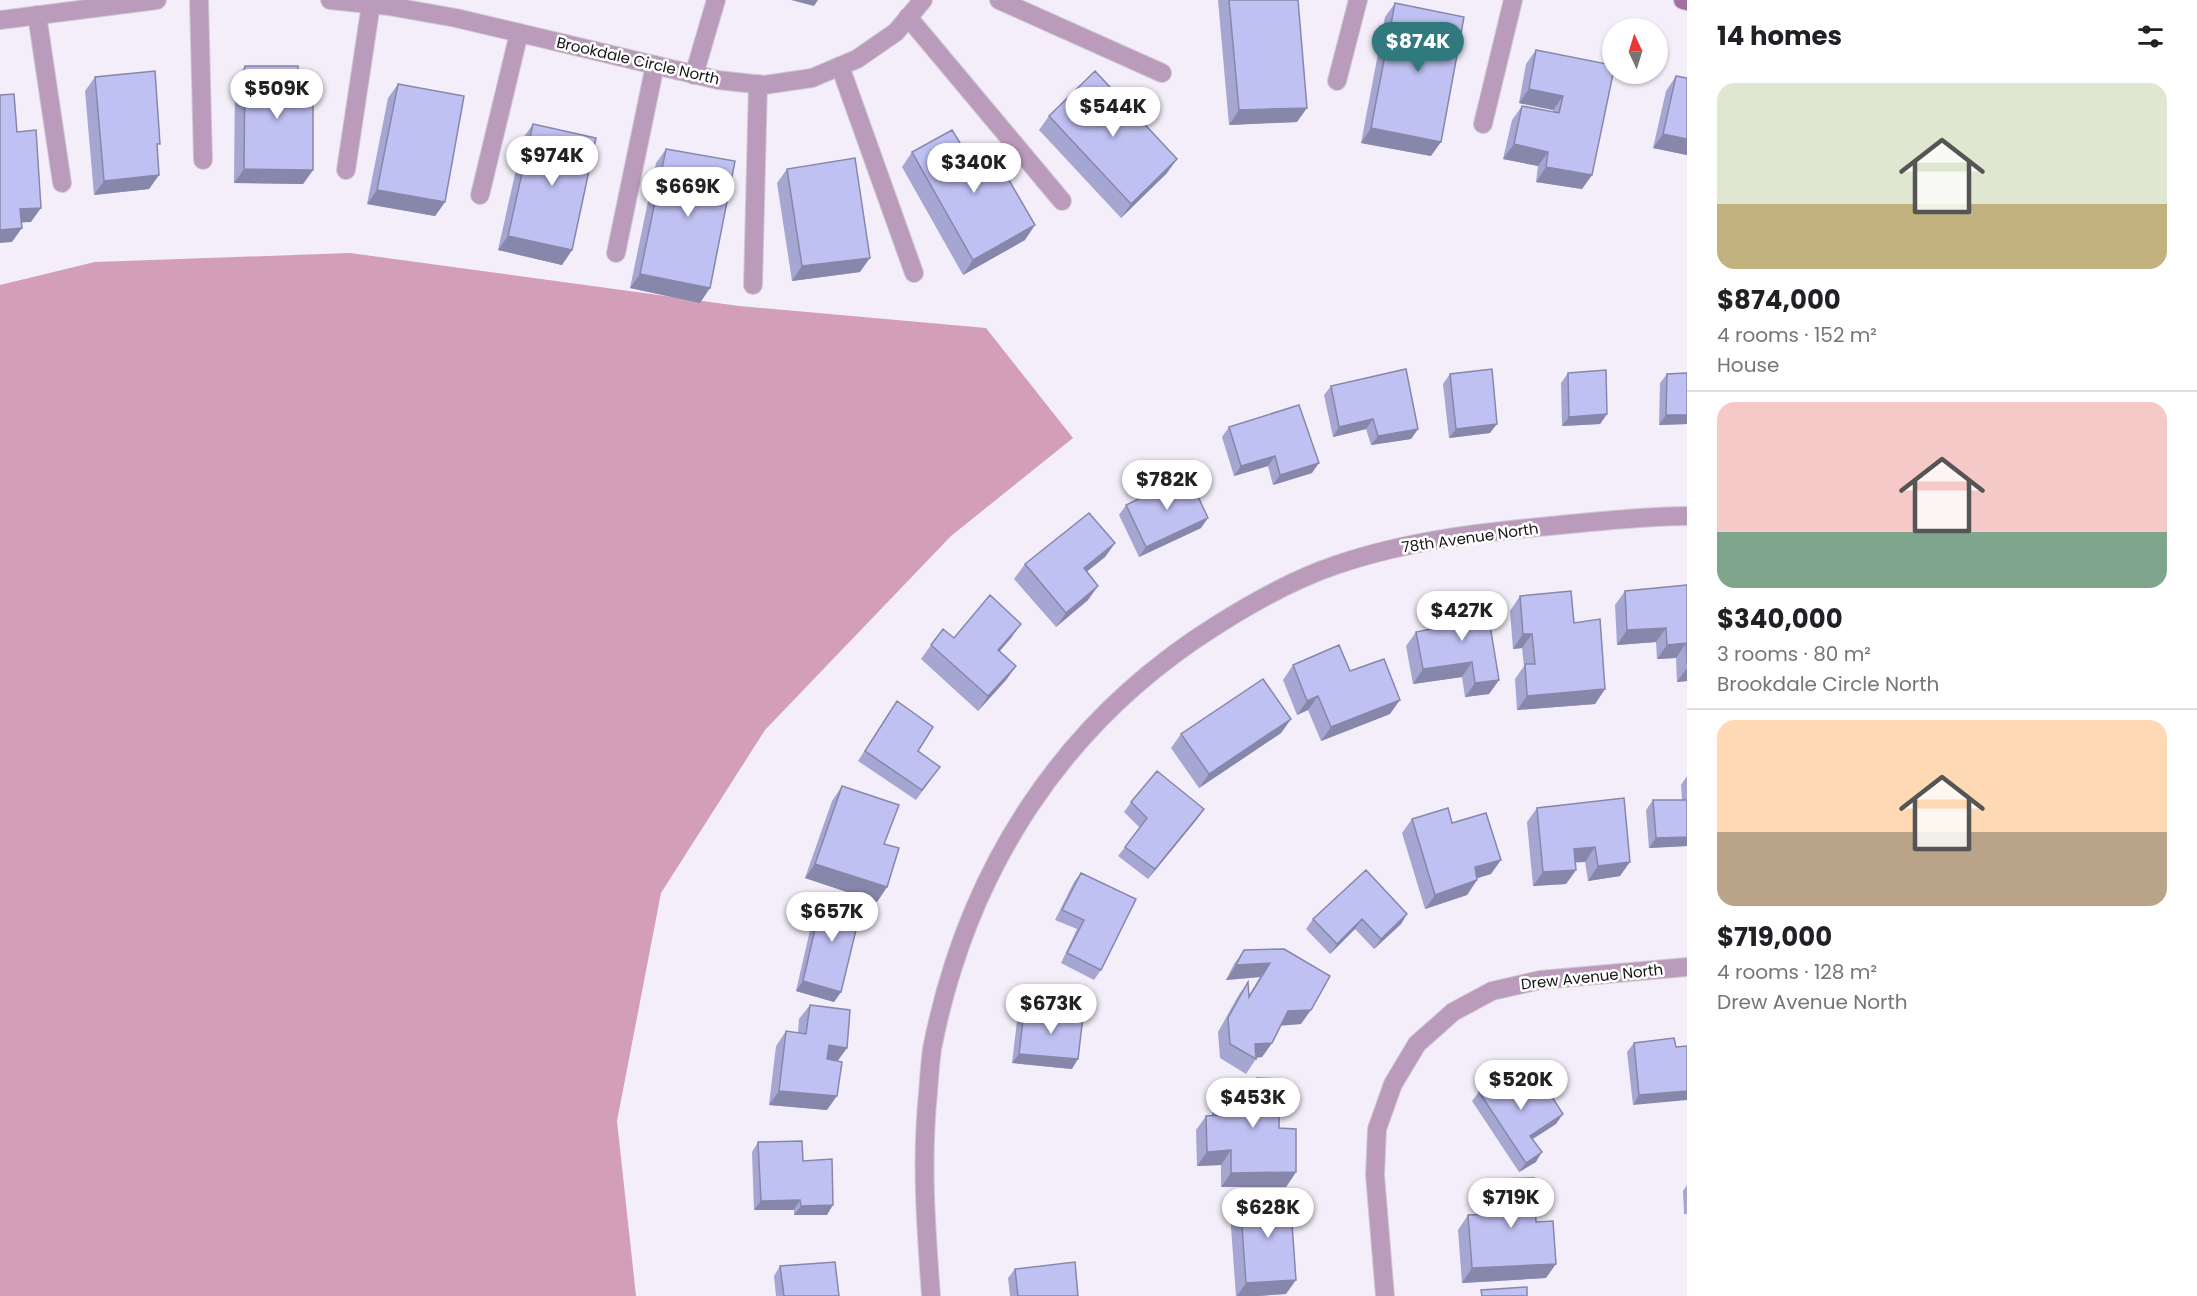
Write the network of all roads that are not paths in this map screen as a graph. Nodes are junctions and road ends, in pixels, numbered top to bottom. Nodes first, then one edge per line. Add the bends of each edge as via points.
1 (157, 0) edge
2 (199, 0) edge
3 (330, 0) edge
4 (716, 0) edge
5 (923, 0) edge
6 (999, 0) edge
7 (1358, 0) edge
8 (1512, 0) edge
9 (1683, 0) edge
10 (1687, 1) edge
11 (371, 4) junction
12 (71, 5) edge
13 (37, 15) junction
14 (908, 17) junction
15 (0, 20) edge
16 (519, 33) junction
17 (655, 65) junction
18 (840, 66) junction
19 (1162, 73) dead end
20 (694, 75) junction
21 (1337, 81) dead end
22 (758, 84) junction
23 (1483, 124) dead end
24 (203, 160) dead end
25 (346, 170) dead end
26 (62, 183) dead end
27 (480, 195) dead end
28 (1062, 201) dead end
29 (616, 253) dead end
30 (914, 273) dead end
31 (753, 285) dead end
32 (1687, 516) edge
33 (1687, 967) edge
34 (932, 1296) edge
35 (1385, 1296) edge

1 - 12 street
2 - 24 street
3 - 11 street, Brookdale Circle North
4 - 20 street
5 - 14 street, Brookdale Circle North
6 - 19 street
7 - 21 street
8 - 23 street
9 - 10 street
11 - 16 street, Brookdale Circle North
11 - 25 street
12 - 13 street
13 - 15 street
13 - 26 street
14 - 18 street, Brookdale Circle North via 896,32
14 - 28 street
16 - 17 street, Brookdale Circle North
16 - 27 street
17 - 20 street, Brookdale Circle North
17 - 29 street
18 - 22 street, Brookdale Circle North via 813,78
18 - 30 street
20 - 22 street, Brookdale Circle North
22 - 31 street
32 - 34 street, 78th Avenue North via 1417,542 1335,565 1258,599 1186,644 1122,697 1063,758 1016,825 978,897 951,973 932,1051 924,1132 924,1212
33 - 35 street, Drew Avenue North via 1540,980 1492,991 1453,1012 1417,1044 1393,1084 1377,1129 1375,1175

